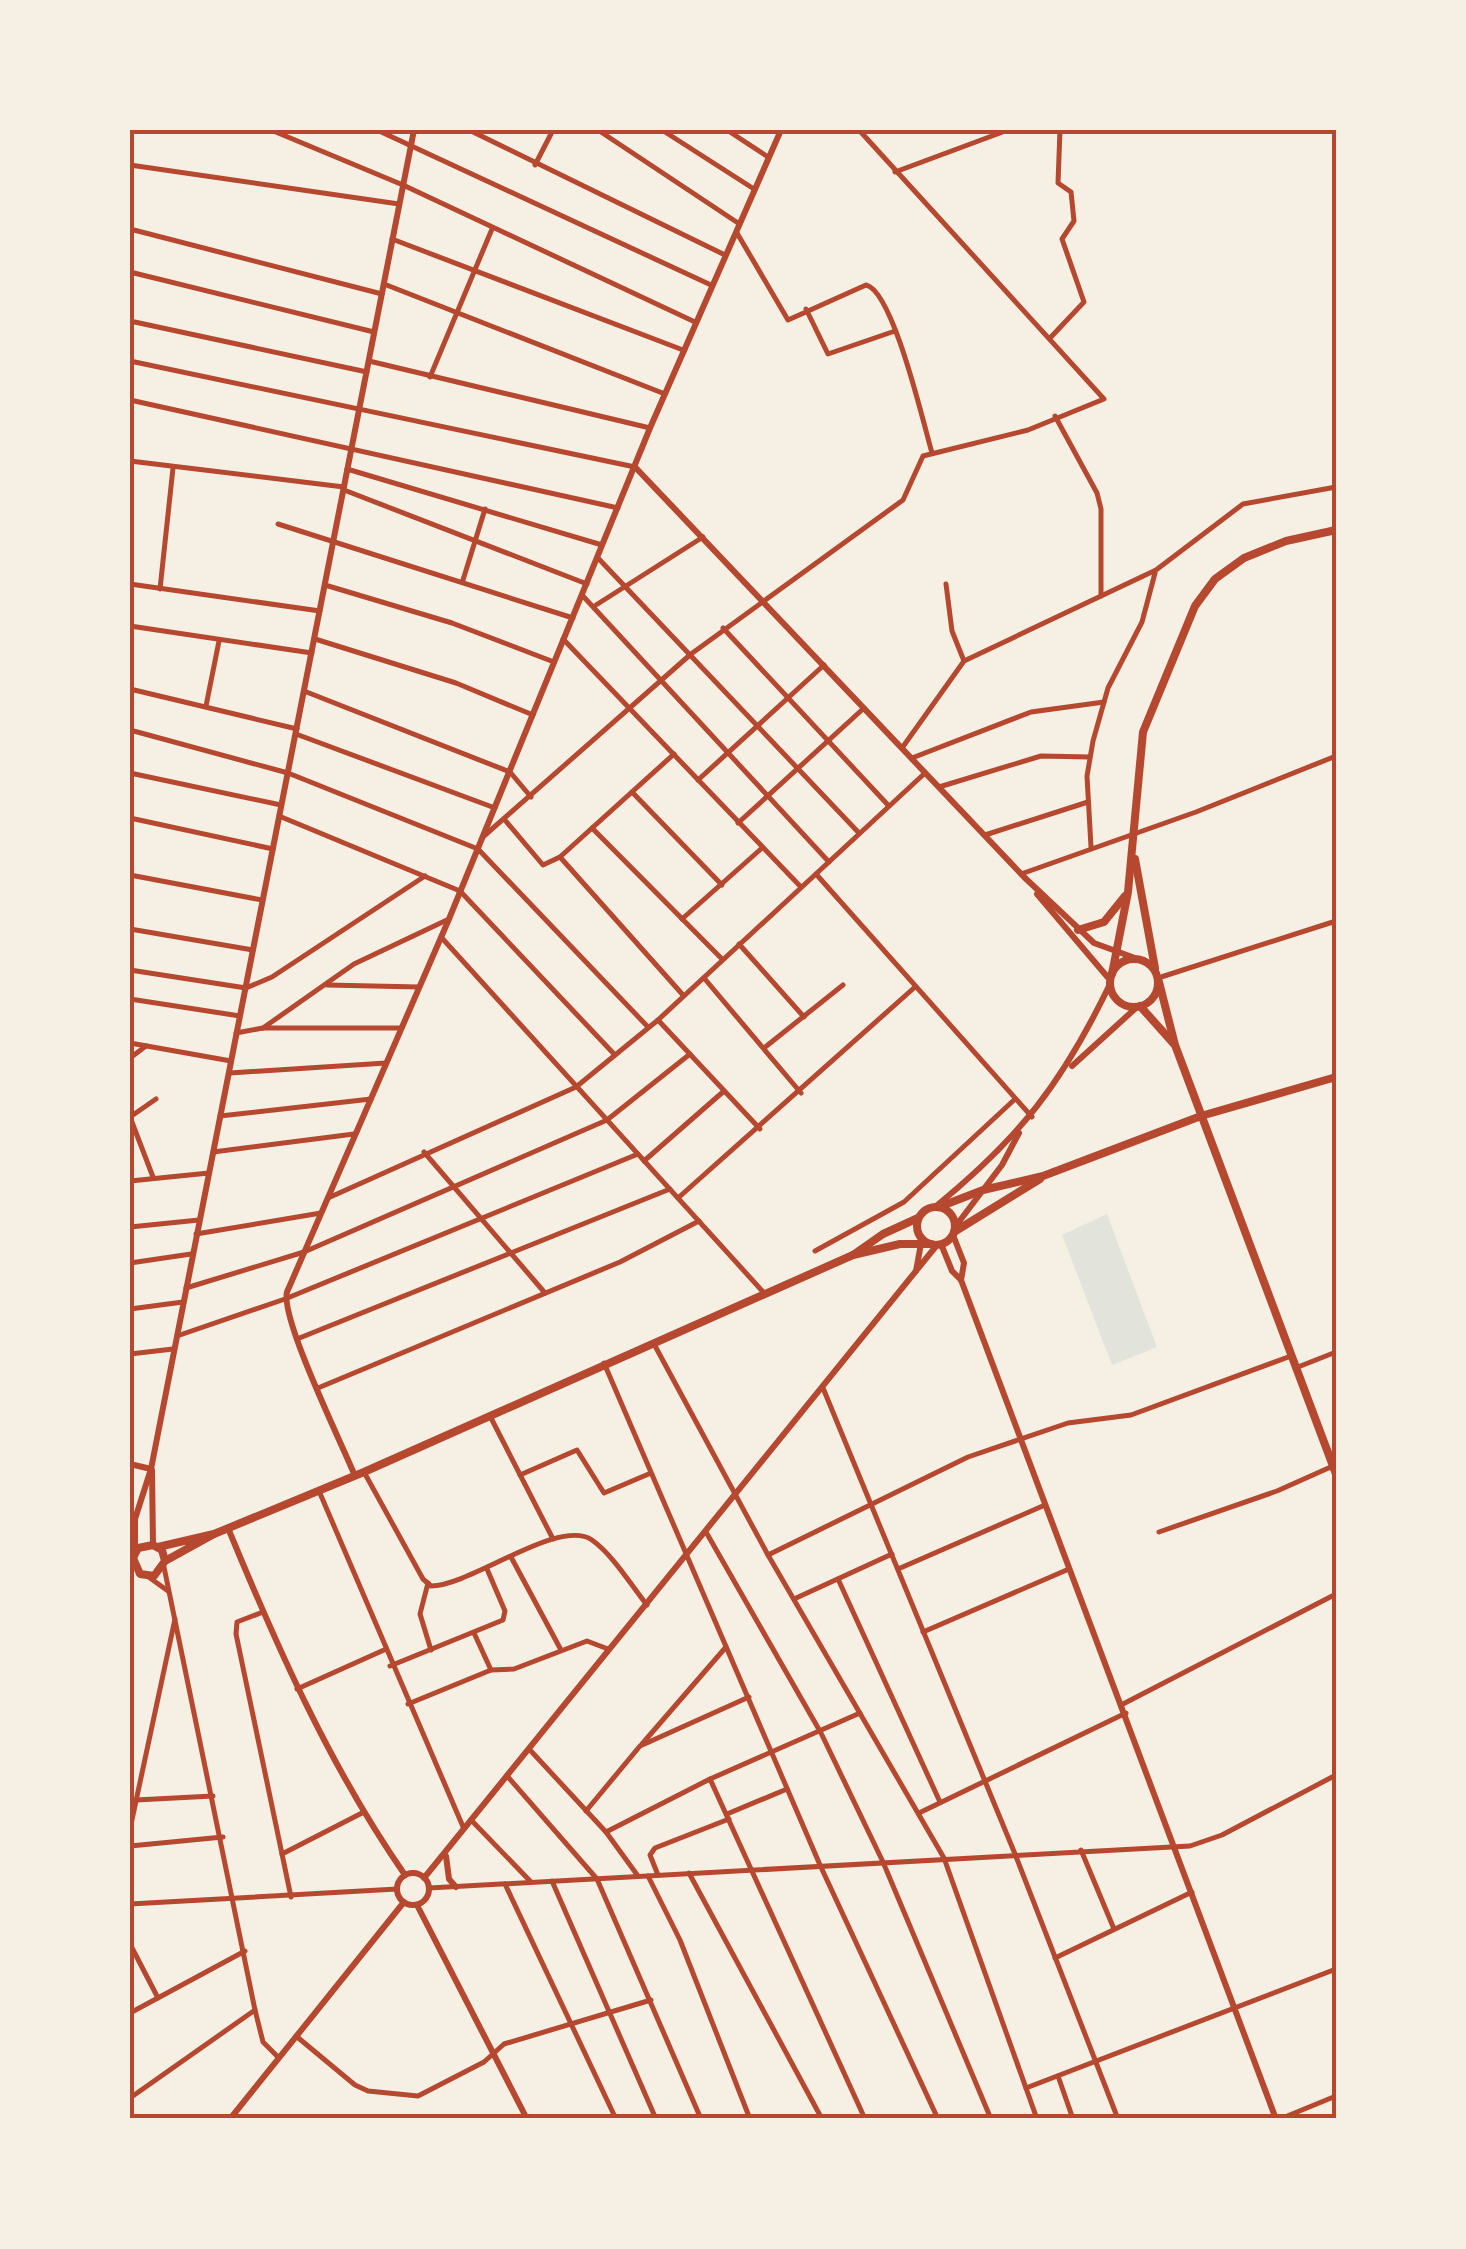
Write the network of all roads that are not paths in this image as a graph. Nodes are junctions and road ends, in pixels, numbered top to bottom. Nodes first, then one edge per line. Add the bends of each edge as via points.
1 (272, 130) edge
2 (377, 130) edge
3 (414, 130) edge
4 (468, 130) edge
5 (553, 130) edge
6 (598, 130) edge
7 (662, 130) edge
8 (727, 130) edge
9 (781, 130) edge
10 (859, 130) edge
11 (1008, 130) edge
12 (1060, 130) edge
13 (411, 146) junction
14 (768, 157) junction
15 (130, 165) edge
16 (535, 165) junction
17 (895, 172) junction
18 (403, 185) junction
19 (754, 188) junction
20 (399, 204) junction
21 (737, 226) junction
22 (130, 229) edge
23 (492, 229) junction
24 (392, 239) junction
25 (724, 255) junction
26 (476, 269) junction
27 (130, 272) edge
28 (384, 284) junction
29 (712, 285) junction
30 (382, 294) junction
31 (806, 309) junction
32 (458, 314) junction
33 (130, 322) edge
34 (695, 322) junction
35 (896, 331) junction
36 (374, 332) junction
37 (1051, 337) junction
38 (684, 350) junction
39 (130, 361) edge
40 (368, 362) junction
41 (366, 372) junction
42 (430, 377) junction
43 (665, 394) junction
44 (130, 400) edge
45 (360, 408) junction
46 (1055, 416) junction
47 (650, 428) junction
48 (351, 452) junction
49 (932, 453) junction
50 (130, 461) edge
51 (635, 467) junction
52 (173, 468) junction
53 (348, 470) junction
54 (1336, 487) edge
55 (344, 488) junction
56 (618, 508) junction
57 (485, 510) junction
58 (278, 524) dead end
59 (1336, 530) edge
60 (703, 537) junction
61 (475, 539) junction
62 (335, 543) junction
63 (602, 545) junction
64 (597, 557) junction
65 (1156, 570) junction
66 (464, 580) junction
67 (130, 584) edge
68 (586, 584) junction
69 (946, 584) dead end
70 (325, 585) junction
71 (626, 586) junction
72 (160, 589) junction
73 (582, 595) junction
74 (1101, 596) junction
75 (764, 602) junction
76 (596, 606) junction
77 (320, 611) junction
78 (573, 618) junction
79 (130, 626) edge
80 (723, 628) junction
81 (220, 639) junction
82 (315, 639) junction
83 (563, 640) junction
84 (312, 653) junction
85 (691, 654) junction
86 (964, 661) junction
87 (554, 662) junction
88 (824, 665) junction
89 (662, 679) junction
90 (130, 689) edge
91 (304, 691) junction
92 (788, 696) junction
93 (1104, 702) junction
94 (206, 706) junction
95 (630, 707) junction
96 (864, 708) junction
97 (533, 715) junction
98 (757, 726) junction
99 (130, 730) edge
100 (296, 732) junction
101 (827, 739) junction
102 (902, 748) junction
103 (728, 751) junction
104 (674, 754) junction
105 (1336, 756) edge
106 (1090, 757) junction
107 (912, 758) junction
108 (797, 768) junction
109 (510, 772) junction
110 (926, 773) junction
111 (130, 774) edge
112 (288, 774) junction
113 (698, 780) junction
114 (939, 787) junction
115 (632, 792) junction
116 (769, 795) junction
117 (531, 797) junction
118 (1088, 802) junction
119 (281, 805) junction
120 (888, 805) junction
121 (495, 808) junction
122 (279, 816) junction
123 (130, 818) edge
124 (504, 820) junction
125 (738, 823) junction
126 (592, 828) junction
127 (859, 833) junction
128 (985, 836) junction
129 (1132, 837) junction
130 (482, 838) junction
131 (1092, 846) junction
132 (762, 848) junction
133 (478, 849) junction
134 (273, 850) junction
135 (560, 857) junction
136 (828, 862) junction
137 (816, 874) junction
138 (130, 876) edge
139 (425, 876) junction
140 (1022, 876) junction
141 (722, 884) junction
142 (801, 887) junction
143 (460, 891) junction
144 (1128, 892) junction
145 (262, 900) junction
146 (449, 919) junction
147 (682, 919) junction
148 (1336, 921) edge
149 (130, 929) edge
150 (1078, 930) junction
151 (441, 937) junction
152 (739, 944) junction
153 (253, 950) junction
154 (1115, 954) junction
155 (1135, 958) junction
156 (722, 960) junction
157 (130, 970) edge
158 (1158, 977) junction
159 (704, 978) junction
160 (1111, 979) junction
161 (843, 984) dead end
162 (327, 985) junction
163 (419, 987) junction
164 (246, 988) junction
165 (915, 988) junction
166 (684, 996) junction
167 (130, 999) edge
168 (1138, 1006) junction
169 (240, 1016) junction
170 (804, 1016) junction
171 (658, 1020) junction
172 (648, 1027) junction
173 (264, 1028) junction
174 (402, 1028) junction
175 (236, 1033) junction
176 (130, 1043) edge
177 (146, 1046) junction
178 (1175, 1046) junction
179 (764, 1048) junction
180 (690, 1054) junction
181 (615, 1055) junction
182 (130, 1058) edge
183 (230, 1061) junction
184 (386, 1063) junction
185 (1067, 1070) junction
186 (228, 1074) junction
187 (1336, 1078) edge
188 (576, 1087) junction
189 (724, 1091) junction
190 (801, 1093) junction
191 (156, 1099) dead end
192 (371, 1099) junction
193 (1014, 1100) junction
194 (220, 1116) junction
195 (1201, 1116) junction
196 (130, 1117) edge
197 (1032, 1117) junction
198 (607, 1120) junction
199 (760, 1130) junction
200 (1020, 1132) junction
201 (356, 1134) junction
202 (213, 1152) junction
203 (424, 1152) junction
204 (638, 1154) junction
205 (644, 1161) junction
206 (209, 1173) junction
207 (1044, 1176) junction
208 (154, 1177) junction
209 (130, 1180) edge
210 (452, 1186) junction
211 (670, 1189) junction
212 (983, 1190) junction
213 (327, 1198) junction
214 (678, 1198) junction
215 (937, 1207) junction
216 (321, 1213) junction
217 (919, 1217) junction
218 (199, 1220) junction
219 (482, 1220) junction
220 (699, 1221) junction
221 (130, 1227) edge
222 (954, 1231) junction
223 (196, 1234) junction
224 (930, 1243) junction
225 (815, 1251) dead end
226 (304, 1252) junction
227 (510, 1252) junction
228 (191, 1254) junction
229 (853, 1255) junction
230 (928, 1261) junction
231 (130, 1264) edge
232 (950, 1268) junction
233 (914, 1276) junction
234 (962, 1280) junction
235 (186, 1288) junction
236 (545, 1294) junction
237 (764, 1294) junction
238 (285, 1299) junction
239 (183, 1302) junction
240 (130, 1309) edge
241 (176, 1336) junction
242 (297, 1339) junction
243 (653, 1344) junction
244 (173, 1350) junction
245 (1336, 1352) edge
246 (130, 1354) edge
247 (1294, 1355) junction
248 (604, 1363) junction
249 (1298, 1368) junction
250 (318, 1388) junction
251 (823, 1388) junction
252 (488, 1413) junction
253 (1021, 1439) junction
254 (130, 1464) edge
255 (151, 1469) junction
256 (1334, 1470) edge
257 (652, 1473) junction
258 (360, 1474) junction
259 (520, 1475) junction
260 (319, 1492) junction
261 (736, 1495) junction
262 (1045, 1505) junction
263 (871, 1506) junction
264 (228, 1528) junction
265 (706, 1532) junction
266 (1159, 1532) dead end
267 (214, 1534) junction
268 (554, 1539) junction
269 (155, 1546) junction
270 (892, 1554) junction
271 (687, 1556) junction
272 (768, 1556) junction
273 (133, 1557) edge
274 (511, 1557) junction
275 (164, 1564) junction
276 (487, 1568) junction
277 (898, 1569) junction
278 (1069, 1569) junction
279 (139, 1575) edge
280 (838, 1580) junction
281 (428, 1583) junction
282 (168, 1591) junction
283 (1336, 1594) edge
284 (793, 1599) junction
285 (647, 1606) junction
286 (263, 1612) junction
287 (175, 1616) junction
288 (924, 1632) junction
289 (474, 1633) junction
290 (726, 1648) junction
291 (384, 1650) junction
292 (431, 1650) junction
293 (561, 1650) junction
294 (611, 1650) junction
295 (390, 1666) junction
296 (492, 1670) junction
297 (298, 1689) junction
298 (749, 1697) junction
299 (408, 1704) junction
300 (1122, 1704) junction
301 (860, 1713) junction
302 (1126, 1713) junction
303 (821, 1733) junction
304 (640, 1746) junction
305 (530, 1750) junction
306 (772, 1751) junction
307 (1336, 1776) edge
308 (508, 1778) junction
309 (710, 1779) junction
310 (982, 1780) junction
311 (787, 1789) junction
312 (213, 1796) junction
313 (136, 1800) junction
314 (940, 1802) junction
315 (586, 1811) junction
316 (362, 1813) junction
317 (918, 1813) junction
318 (728, 1816) junction
319 (473, 1822) junction
320 (130, 1829) edge
321 (465, 1832) junction
322 (606, 1832) junction
323 (223, 1837) junction
324 (1174, 1845) junction
325 (130, 1846) edge
326 (1081, 1850) junction
327 (282, 1854) junction
328 (1015, 1854) junction
329 (446, 1855) junction
330 (944, 1858) junction
331 (883, 1862) junction
332 (820, 1866) junction
333 (750, 1870) junction
334 (689, 1873) junction
335 (405, 1875) junction
336 (658, 1875) junction
337 (638, 1876) junction
338 (648, 1876) junction
339 (424, 1878) junction
340 (597, 1878) junction
341 (552, 1881) junction
342 (531, 1882) junction
343 (505, 1884) junction
344 (456, 1886) junction
345 (429, 1888) junction
346 (397, 1889) junction
347 (1192, 1892) junction
348 (235, 1897) junction
349 (291, 1897) junction
350 (404, 1902) junction
351 (130, 1904) edge
352 (416, 1905) junction
353 (1114, 1929) junction
354 (130, 1944) edge
355 (245, 1951) junction
356 (1054, 1958) junction
357 (1336, 1969) edge
358 (158, 1998) junction
359 (652, 2000) junction
360 (1235, 2007) junction
361 (255, 2010) junction
362 (130, 2013) edge
363 (609, 2014) junction
364 (572, 2027) junction
365 (296, 2036) junction
366 (494, 2052) junction
367 (278, 2057) junction
368 (1097, 2061) junction
369 (1058, 2076) junction
370 (1026, 2088) junction
371 (1336, 2096) edge
372 (130, 2098) edge
373 (230, 2119) edge
374 (527, 2119) edge
375 (616, 2119) edge
376 (656, 2119) edge
377 (702, 2119) edge
378 (750, 2119) edge
379 (822, 2119) edge
380 (865, 2119) edge
381 (938, 2119) edge
382 (991, 2119) edge
383 (1037, 2119) edge
384 (1073, 2119) edge
385 (1118, 2119) edge
386 (1278, 2119) edge

1 - 18 street
2 - 13 street
3 - 13 street
4 - 16 street
5 - 16 street
6 - 21 street
7 - 19 street
8 - 14 street
9 - 14 street
10 - 17 street
11 - 17 street
12 - 37 street via 1057,180 1071,192 1074,221 1062,240 1084,302
13 - 18 street
13 - 29 street
14 - 19 street
15 - 20 street
16 - 25 street
17 - 37 street
18 - 20 street
18 - 23 street
19 - 21 street
20 - 24 street
21 - 25 street
21 - 31 street via 788,320
22 - 30 street
23 - 26 street
23 - 34 street
24 - 26 street
24 - 28 street
25 - 29 street
26 - 32 street
26 - 38 street
27 - 36 street
28 - 30 street
28 - 32 street
29 - 34 street
30 - 36 street
31 - 35 street via 828,354
31 - 35 street via 870,283
32 - 42 street
32 - 43 street
33 - 41 street
34 - 38 street
35 - 49 street
36 - 40 street
37 - 46 street via 1104,399
38 - 43 street
39 - 45 street
40 - 41 street
40 - 42 street
41 - 45 street
42 - 47 street
43 - 47 street
44 - 48 street
45 - 48 street
45 - 51 street
46 - 49 street via 1028,430
46 - 74 street via 1101,509
47 - 51 street
48 - 53 street
48 - 56 street
49 - 75 street via 920,460 903,500
50 - 52 street
51 - 56 street
51 - 60 street
52 - 55 street
52 - 72 street
53 - 55 street
53 - 57 street
54 - 65 street via 1243,504
55 - 61 street
55 - 62 street
56 - 63 street
57 - 61 street
57 - 63 street
58 - 62 street
59 - 129 main road via 1244,558 1215,579 1195,606 1143,732
60 - 71 street
60 - 75 street
61 - 66 street
61 - 68 street
62 - 66 street
62 - 70 street
63 - 64 street
64 - 68 street
64 - 71 street
65 - 74 street
65 - 93 street via 1138,632
66 - 78 street
67 - 72 street
68 - 73 street
69 - 86 street
70 - 77 street
70 - 87 street
71 - 76 street
71 - 85 street
72 - 77 street
73 - 76 street
73 - 78 street
74 - 86 street
75 - 80 street
75 - 88 street
76 - 89 street
77 - 82 street
78 - 83 street
79 - 81 street
80 - 85 street
80 - 92 street
81 - 84 street
81 - 94 street
82 - 84 street
82 - 97 street
83 - 87 street
83 - 95 street
84 - 91 street
85 - 89 street
85 - 98 street
86 - 102 street
87 - 97 street
88 - 92 street
88 - 96 street
89 - 95 street
89 - 103 street
90 - 94 street
91 - 100 street
91 - 109 street
92 - 98 street
92 - 101 street
93 - 106 street
93 - 107 street via 1030,712
94 - 100 street
95 - 104 street
95 - 117 street
96 - 101 street
96 - 102 street
97 - 109 street
98 - 103 street
98 - 108 street
99 - 112 street
100 - 112 street
100 - 121 street
101 - 108 street
101 - 120 street
102 - 107 street
103 - 113 street
103 - 116 street
104 - 113 street
104 - 115 street
105 - 129 street
106 - 114 street via 1042,756
106 - 118 street
107 - 110 street
108 - 116 street
108 - 127 street
109 - 117 street
109 - 121 street
110 - 114 street
110 - 120 street
111 - 119 street
112 - 119 street
112 - 133 street
113 - 125 street
114 - 128 street
115 - 126 street
115 - 141 street
116 - 125 street
116 - 136 street
117 - 124 street
118 - 128 street
118 - 131 street
119 - 122 street
120 - 127 street
121 - 130 street
122 - 134 street
122 - 139 street
123 - 134 street
124 - 130 street
124 - 135 street via 543,865
125 - 132 street
126 - 135 street
126 - 147 street
127 - 136 street
128 - 140 street
129 - 131 street
129 - 144 main road
129 - 158 main road
130 - 133 street
131 - 140 street
132 - 141 street
132 - 142 street
133 - 143 street
133 - 172 street
134 - 145 street
135 - 166 street
136 - 137 street
137 - 142 street
137 - 165 street
138 - 145 street
139 - 143 street
139 - 164 street
140 - 150 street
140 - 160 street
141 - 147 street
142 - 152 street
143 - 146 street
143 - 181 street
144 - 150 main road via 1104,922
144 - 154 main road
145 - 153 street
146 - 151 street
146 - 162 street via 364,958
147 - 156 street
148 - 158 street
149 - 153 street
150 - 154 street
151 - 163 street
151 - 188 street
152 - 156 street
152 - 170 street
153 - 164 street
154 - 155 street
154 - 160 main road
155 - 158 main road
155 - 160 main road via 1118,964
156 - 159 street
157 - 164 street
158 - 168 main road via 1154,998
158 - 178 main road
159 - 166 street
159 - 179 street
160 - 168 main road via 1116,998
160 - 185 street
161 - 170 street
162 - 163 street
162 - 173 street
163 - 174 street
164 - 169 street
165 - 190 street
165 - 193 street
166 - 171 street
167 - 169 street
168 - 178 main road
168 - 185 street
169 - 175 street
170 - 179 street
171 - 172 street
171 - 180 street
172 - 181 street
173 - 174 street
173 - 175 street
174 - 184 street
175 - 183 street
176 - 177 street
177 - 182 street
177 - 183 street
178 - 195 main road
179 - 190 street
180 - 189 street
180 - 198 street
181 - 188 street
183 - 186 street
184 - 186 street
184 - 192 street
185 - 197 street
186 - 194 street
187 - 195 main road
188 - 198 street
188 - 203 street
189 - 199 street
189 - 205 street
190 - 199 street
191 - 196 street
192 - 194 street
192 - 201 street
193 - 197 street
193 - 225 street via 904,1202
194 - 202 street
195 - 207 main road
195 - 247 main road
196 - 208 street
197 - 200 street
198 - 204 street
198 - 210 street
199 - 214 street
200 - 212 street
200 - 215 street
201 - 202 street
201 - 213 street
202 - 206 street
203 - 210 street
203 - 213 street
204 - 205 street
204 - 219 street
205 - 211 street
206 - 208 street
206 - 218 street
207 - 212 main road
207 - 222 main road
208 - 209 street
210 - 219 street
210 - 226 street
211 - 214 street
211 - 227 street
212 - 215 main road
212 - 222 street
213 - 216 street
214 - 220 street
215 - 217 main road
215 - 222 main road via 951,1214
216 - 223 street
216 - 226 street
217 - 224 main road
217 - 229 main road
218 - 221 street
218 - 223 street
219 - 227 street
219 - 238 street
220 - 236 street
220 - 237 street
222 - 224 main road
222 - 234 street
223 - 228 street
224 - 229 main road
224 - 230 street
224 - 232 street
224 - 233 street
226 - 235 street
226 - 238 street
227 - 236 street
227 - 242 street
228 - 231 street
228 - 235 street
229 - 237 main road
230 - 232 street
230 - 233 street
232 - 234 street
233 - 251 street
234 - 253 street
235 - 239 street
236 - 250 street
237 - 243 main road
238 - 241 street
238 - 242 street
239 - 240 street
239 - 241 street
241 - 244 street
242 - 250 street
243 - 248 main road
243 - 261 street
244 - 246 street
244 - 255 street
245 - 249 street
247 - 249 main road
247 - 253 street via 1131,1415 1068,1422
248 - 252 main road
248 - 257 street
249 - 256 main road
250 - 258 street
251 - 261 street
251 - 263 street
252 - 258 main road
252 - 259 street
253 - 262 street
253 - 263 street
254 - 255 street
255 - 269 street
255 - 273 street
256 - 266 street
257 - 259 street via 604,1493 577,1450
257 - 271 street
258 - 260 main road
258 - 281 street
259 - 268 street
260 - 264 main road
260 - 291 street
261 - 265 street
261 - 272 street
262 - 277 street
262 - 278 street
263 - 270 street
263 - 272 street
264 - 267 main road
264 - 286 street
265 - 271 street
265 - 303 street
267 - 269 main road
267 - 275 main road
268 - 274 street
268 - 285 street via 588,1537
269 - 273 main road
269 - 275 main road
270 - 277 street
270 - 280 street
271 - 285 street
271 - 290 street
272 - 284 street
273 - 279 main road
274 - 276 street
274 - 293 street
275 - 279 main road
275 - 282 street
276 - 281 street via 439,1586
276 - 289 street via 506,1615
277 - 288 street
278 - 288 street
278 - 300 street
279 - 282 street
280 - 284 street
280 - 314 street
281 - 292 street via 420,1614
282 - 287 street
283 - 300 street
284 - 301 street
285 - 294 street
286 - 297 street
286 - 327 street via 237,1622 236,1634
287 - 312 street
287 - 313 street
288 - 310 street
289 - 292 street
289 - 296 street
290 - 298 street
290 - 304 street
291 - 295 street
291 - 297 street
292 - 295 street
293 - 294 street via 592,1641
293 - 296 street via 514,1669
294 - 305 street
295 - 299 street
296 - 299 street
297 - 316 street
298 - 304 street
298 - 306 street
299 - 321 street
300 - 302 street
301 - 303 street
301 - 317 street
302 - 310 street
302 - 324 street
303 - 306 street
303 - 331 street
304 - 315 street
305 - 308 street
305 - 315 street
306 - 309 street
306 - 311 street
307 - 324 street via 1222,1835
308 - 319 street
308 - 340 street
309 - 318 street
309 - 322 street
310 - 314 street
310 - 328 street
311 - 318 street
311 - 332 street
312 - 313 street
312 - 323 street
313 - 320 street
314 - 317 street
315 - 322 street
316 - 327 street
316 - 335 street
317 - 330 street
318 - 333 street
318 - 336 street via 655,1848 650,1855
319 - 321 street
319 - 342 street
321 - 329 street
322 - 337 street
323 - 325 street
323 - 348 street
324 - 326 street
324 - 347 street
326 - 328 street
326 - 353 street
327 - 349 street
328 - 330 street
328 - 356 street
329 - 339 street
329 - 344 street via 446,1872
330 - 331 street
330 - 370 street
331 - 332 street
331 - 382 street
332 - 333 street
332 - 381 street
333 - 334 street
333 - 380 street
334 - 336 street
334 - 379 street
335 - 339 street
335 - 346 street
336 - 338 street
337 - 338 street
337 - 340 street
338 - 378 street
339 - 345 street
340 - 341 street
340 - 359 street
341 - 342 street
341 - 363 street
342 - 343 street
343 - 344 street
343 - 364 street
344 - 345 street
345 - 352 street
346 - 349 street
346 - 350 street
347 - 353 street
347 - 360 street
348 - 349 street
348 - 351 street
348 - 355 street
350 - 352 street
350 - 365 street
352 - 366 street
353 - 356 street
354 - 358 street
355 - 358 street
355 - 361 street
356 - 368 street
357 - 360 street
358 - 362 street
359 - 363 street
359 - 377 street
360 - 368 street
360 - 386 street
361 - 367 street via 264,2042
361 - 372 street
363 - 364 street
363 - 376 street
364 - 366 street
364 - 375 street
365 - 366 street via 354,2085 418,2096
365 - 367 street
366 - 374 street
367 - 373 street
368 - 369 street
368 - 385 street
369 - 370 street
369 - 384 street
370 - 383 street
371 - 386 street

